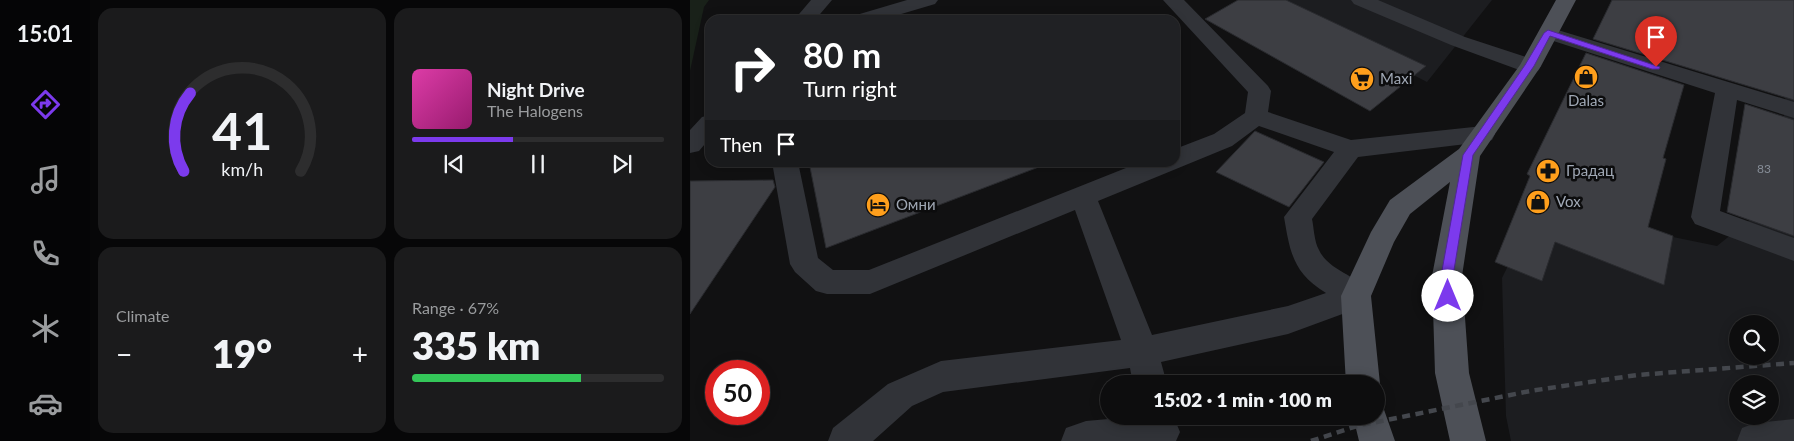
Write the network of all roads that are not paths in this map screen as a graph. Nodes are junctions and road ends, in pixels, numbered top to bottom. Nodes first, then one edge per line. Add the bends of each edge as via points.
1 (822, 0) edge
2 (928, 0) edge
3 (1173, 0) edge
4 (1362, 0) edge
5 (1566, 0) edge
6 (808, 15) edge
7 (877, 15) edge
8 (1548, 33) junction
9 (1530, 66) junction
10 (1727, 89) junction
11 (1794, 110) edge
12 (1256, 116) junction
13 (705, 128) edge
14 (690, 145) edge
15 (1476, 145) junction
16 (1350, 149) junction
17 (1180, 157) edge
18 (787, 167) edge
19 (1155, 167) edge
20 (1083, 197) junction
21 (1794, 250) edge
22 (1356, 296) junction
23 (1142, 352) junction
24 (1148, 375) edge
25 (1362, 375) edge
26 (1373, 425) edge
27 (1162, 430) edge
28 (1794, 437) edge
29 (846, 441) edge
30 (1078, 441) edge
31 (1377, 441) edge
32 (1468, 441) edge
33 (1755, 441) edge

1 - 6 street
2 - 7 street
3 - 12 street via 1260,91
4 - 9 street via 1458,41
5 - 8 main road
8 - 9 main road
8 - 10 street
9 - 15 main road
10 - 11 street
10 - 21 street via 1705,217
12 - 16 street
12 - 17 street via 1223,140
13 - 14 street
15 - 16 street
15 - 22 main road via 1400,207
15 - 32 main road via 1447,276 1452,373
16 - 22 street via 1298,217 1306,254 1324,277
18 - 20 street via 805,264 828,282 870,282
19 - 20 street
20 - 23 street
22 - 23 street via 1288,320
22 - 25 main road
23 - 24 street
23 - 29 street via 941,377 900,395
26 - 31 main road
27 - 30 street
28 - 33 street

